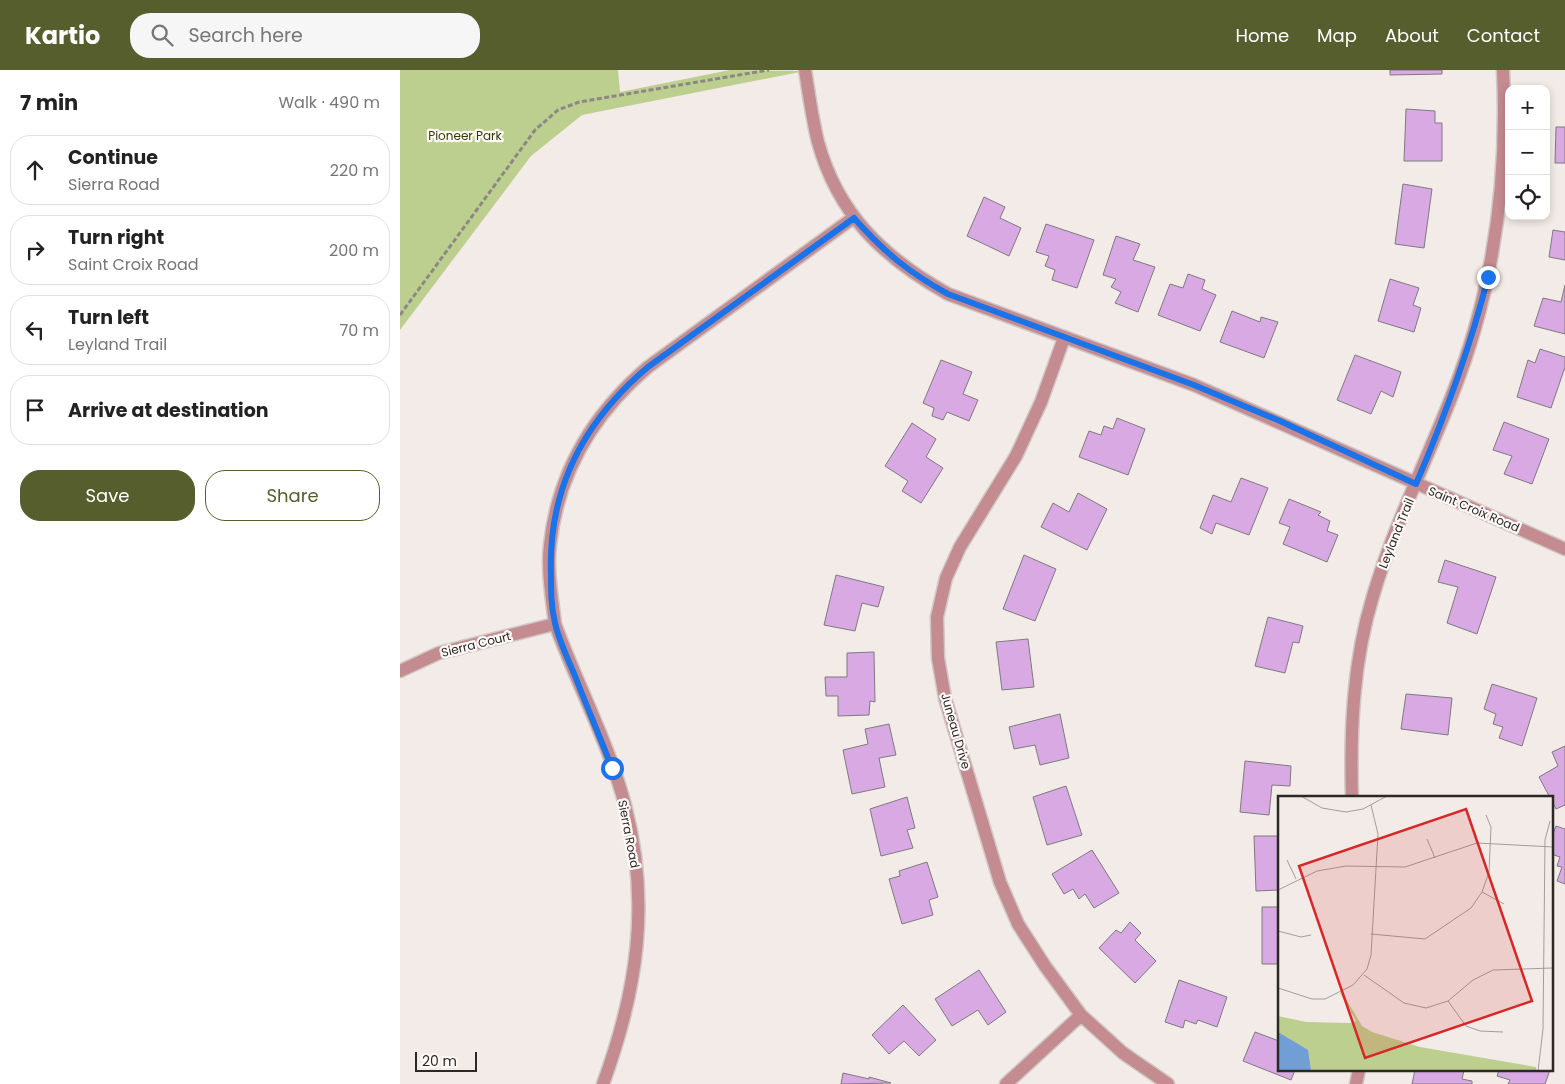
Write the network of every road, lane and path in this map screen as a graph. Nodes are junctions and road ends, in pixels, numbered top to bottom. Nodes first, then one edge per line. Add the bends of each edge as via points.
1 (769, 70) edge
2 (804, 70) edge
3 (1503, 70) edge
4 (854, 218) junction
5 (400, 315) edge
6 (1064, 338) junction
7 (1416, 484) junction
8 (1565, 549) edge
9 (555, 624) junction
10 (400, 672) edge
11 (1352, 796) edge
12 (1081, 1015) junction
13 (603, 1084) edge
14 (1006, 1084) edge
15 (1168, 1084) edge

1 - 5 path via 579,102 558,110 535,130
2 - 4 street, Saint Croix Road via 828,173
3 - 7 street, Leyland Trail via 1504,159 1488,277 1457,385
4 - 6 street, Saint Croix Road via 881,249 914,275 948,294
4 - 9 street, Sierra Road via 648,367 599,416 576,455 560,493 550,546
6 - 7 street, Saint Croix Road via 1194,385
6 - 12 street, Juneau Drive via 1041,402 1016,456 960,547 946,578 937,617 938,658 945,698 1000,882 1018,924
7 - 8 street, Saint Croix Road
7 - 11 street, Leyland Trail via 1382,569 1362,641 1350,743
9 - 10 street, Sierra Court via 439,654
9 - 13 street, Sierra Road via 625,805 635,857 638,931 634,974 628,1009
12 - 14 street
12 - 15 street, Juneau Drive via 1124,1053

